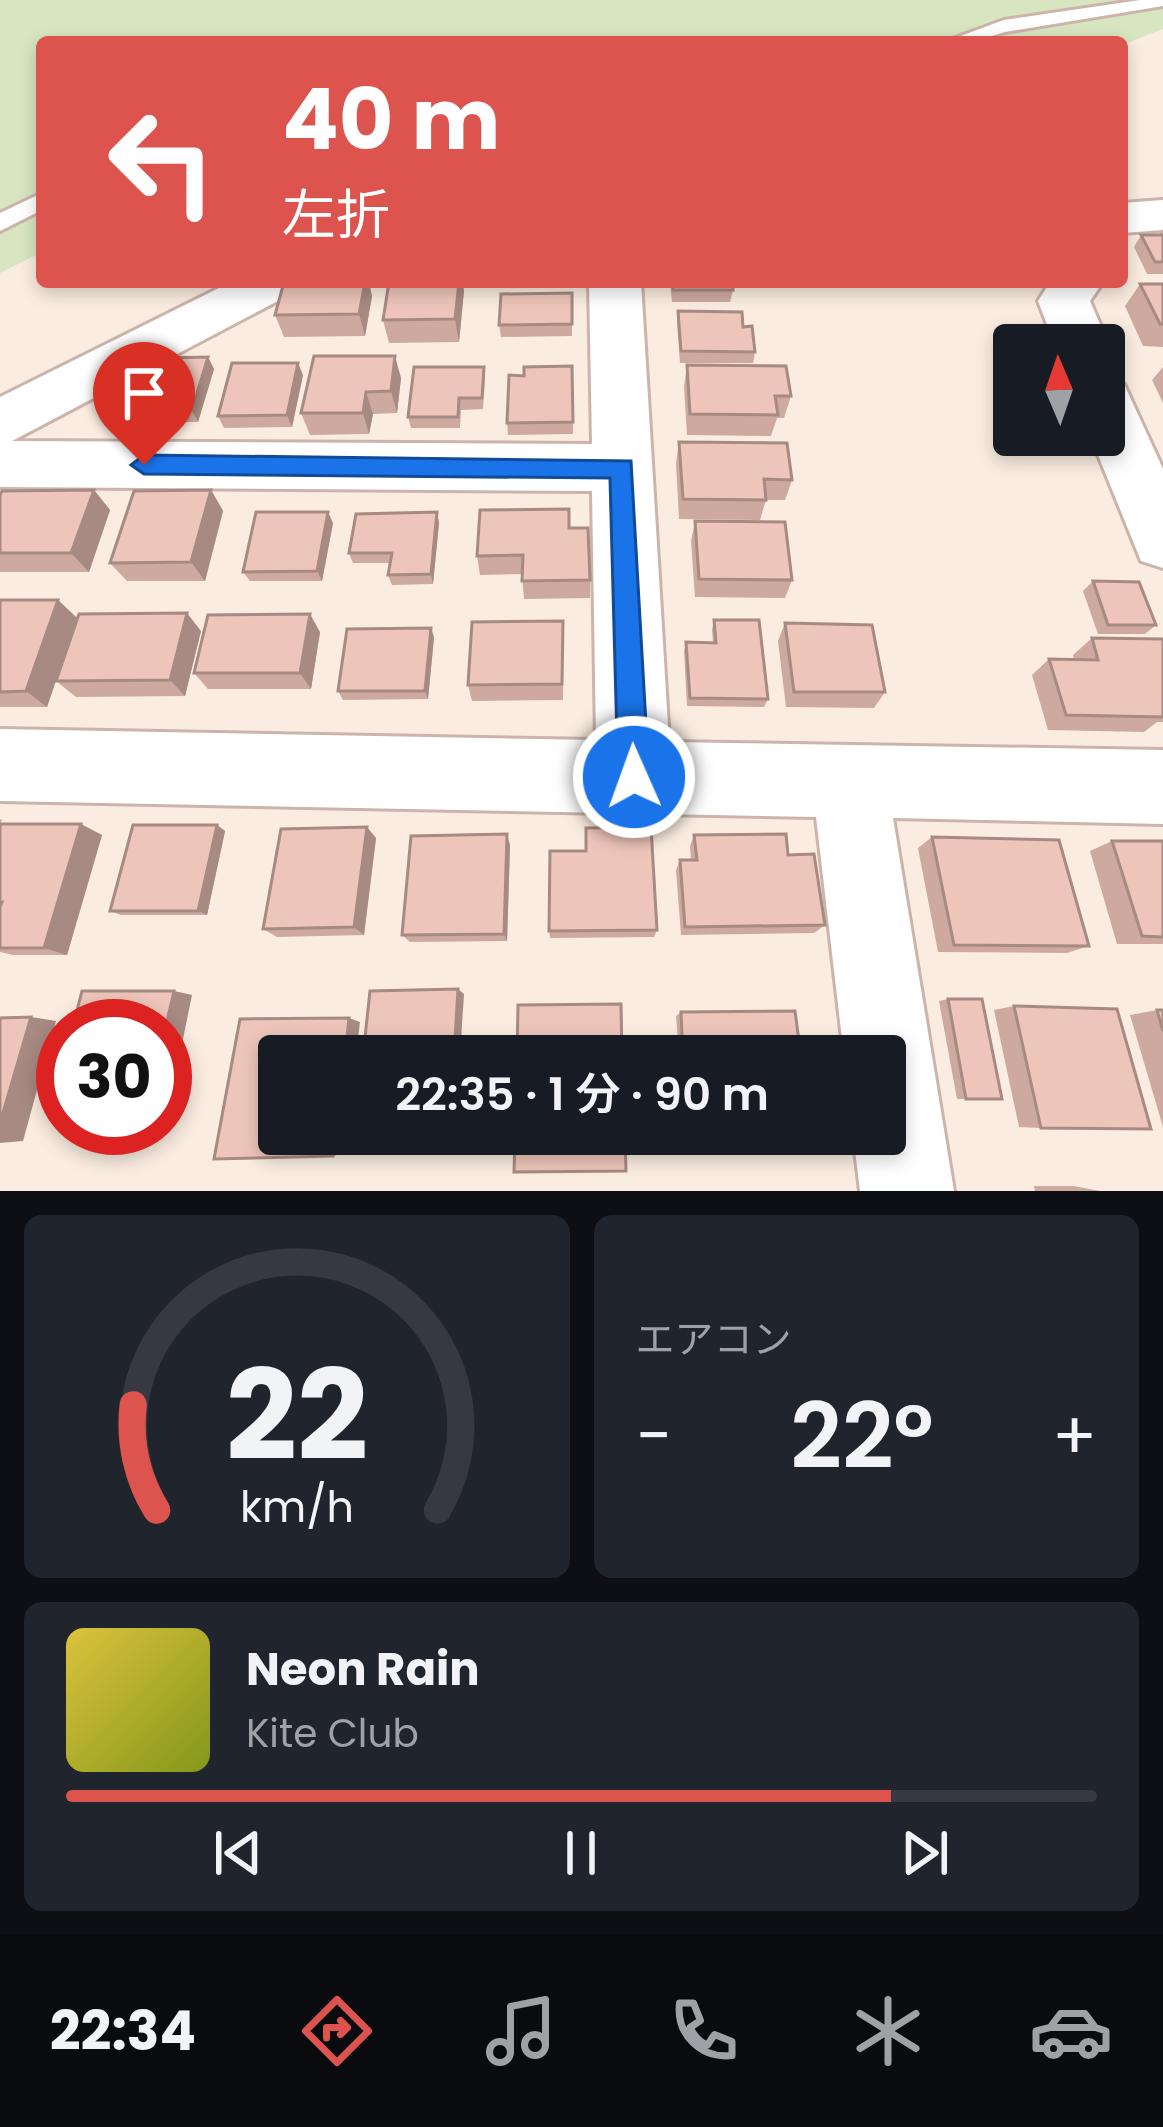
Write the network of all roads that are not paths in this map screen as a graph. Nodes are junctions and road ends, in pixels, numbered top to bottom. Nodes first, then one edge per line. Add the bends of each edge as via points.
1 (1162, 0) edge
2 (974, 36) edge
3 (36, 203) edge
4 (1163, 215) edge
5 (1128, 218) edge
6 (0, 224) edge
7 (261, 288) edge
8 (615, 288) edge
9 (1073, 288) edge
10 (1073, 324) edge
11 (0, 423) edge
12 (1125, 450) edge
13 (0, 464) edge
14 (622, 468) junction
15 (1163, 542) edge
16 (0, 765) edge
17 (634, 777) junction
18 (849, 781) junction
19 (1163, 787) edge
20 (907, 1191) edge

1 - 2 lane
3 - 6 lane
4 - 5 street
7 - 11 street
8 - 14 street
9 - 10 street via 1064,301
12 - 15 street
13 - 14 street
14 - 17 street
16 - 17 street
17 - 18 street
18 - 19 street
18 - 20 street

